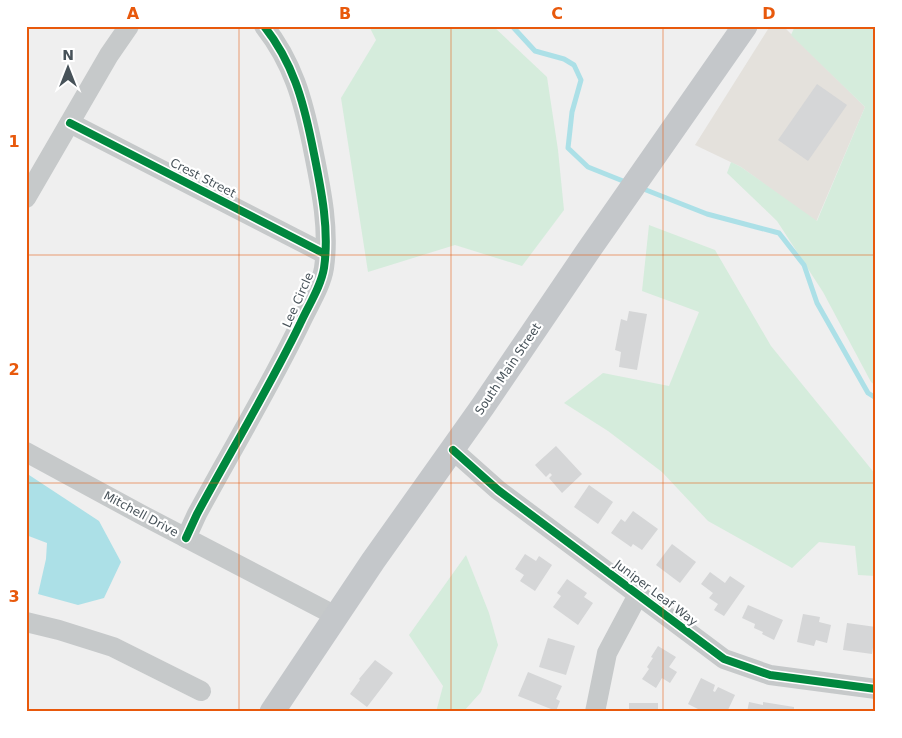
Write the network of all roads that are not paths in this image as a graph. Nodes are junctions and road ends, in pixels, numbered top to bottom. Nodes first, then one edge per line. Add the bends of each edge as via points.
1 (128, 26) edge
2 (264, 26) edge
3 (745, 26) edge
4 (70, 123) junction
5 (26, 198) edge
6 (325, 254) junction
7 (453, 450) junction
8 (26, 452) edge
9 (186, 538) junction
10 (639, 594) junction
11 (336, 616) junction
12 (26, 622) edge
13 (876, 689) edge
14 (201, 691) dead end
15 (272, 712) edge
16 (595, 712) edge

1 - 4 street
2 - 6 street, Lee Circle via 287,59 300,96 321,189
3 - 7 main road, South Main Street
4 - 5 street
4 - 6 street, Crest Street
6 - 9 street, Lee Circle via 320,280 291,341
7 - 10 street, Juniper Leaf Way via 498,490
7 - 11 main road, South Main Street
8 - 9 street, Mitchell Drive
9 - 11 street, Mitchell Drive
10 - 13 street, Juniper Leaf Way via 724,659 770,675
10 - 16 street via 607,653
11 - 15 main road, South Main Street
12 - 14 street via 113,647

